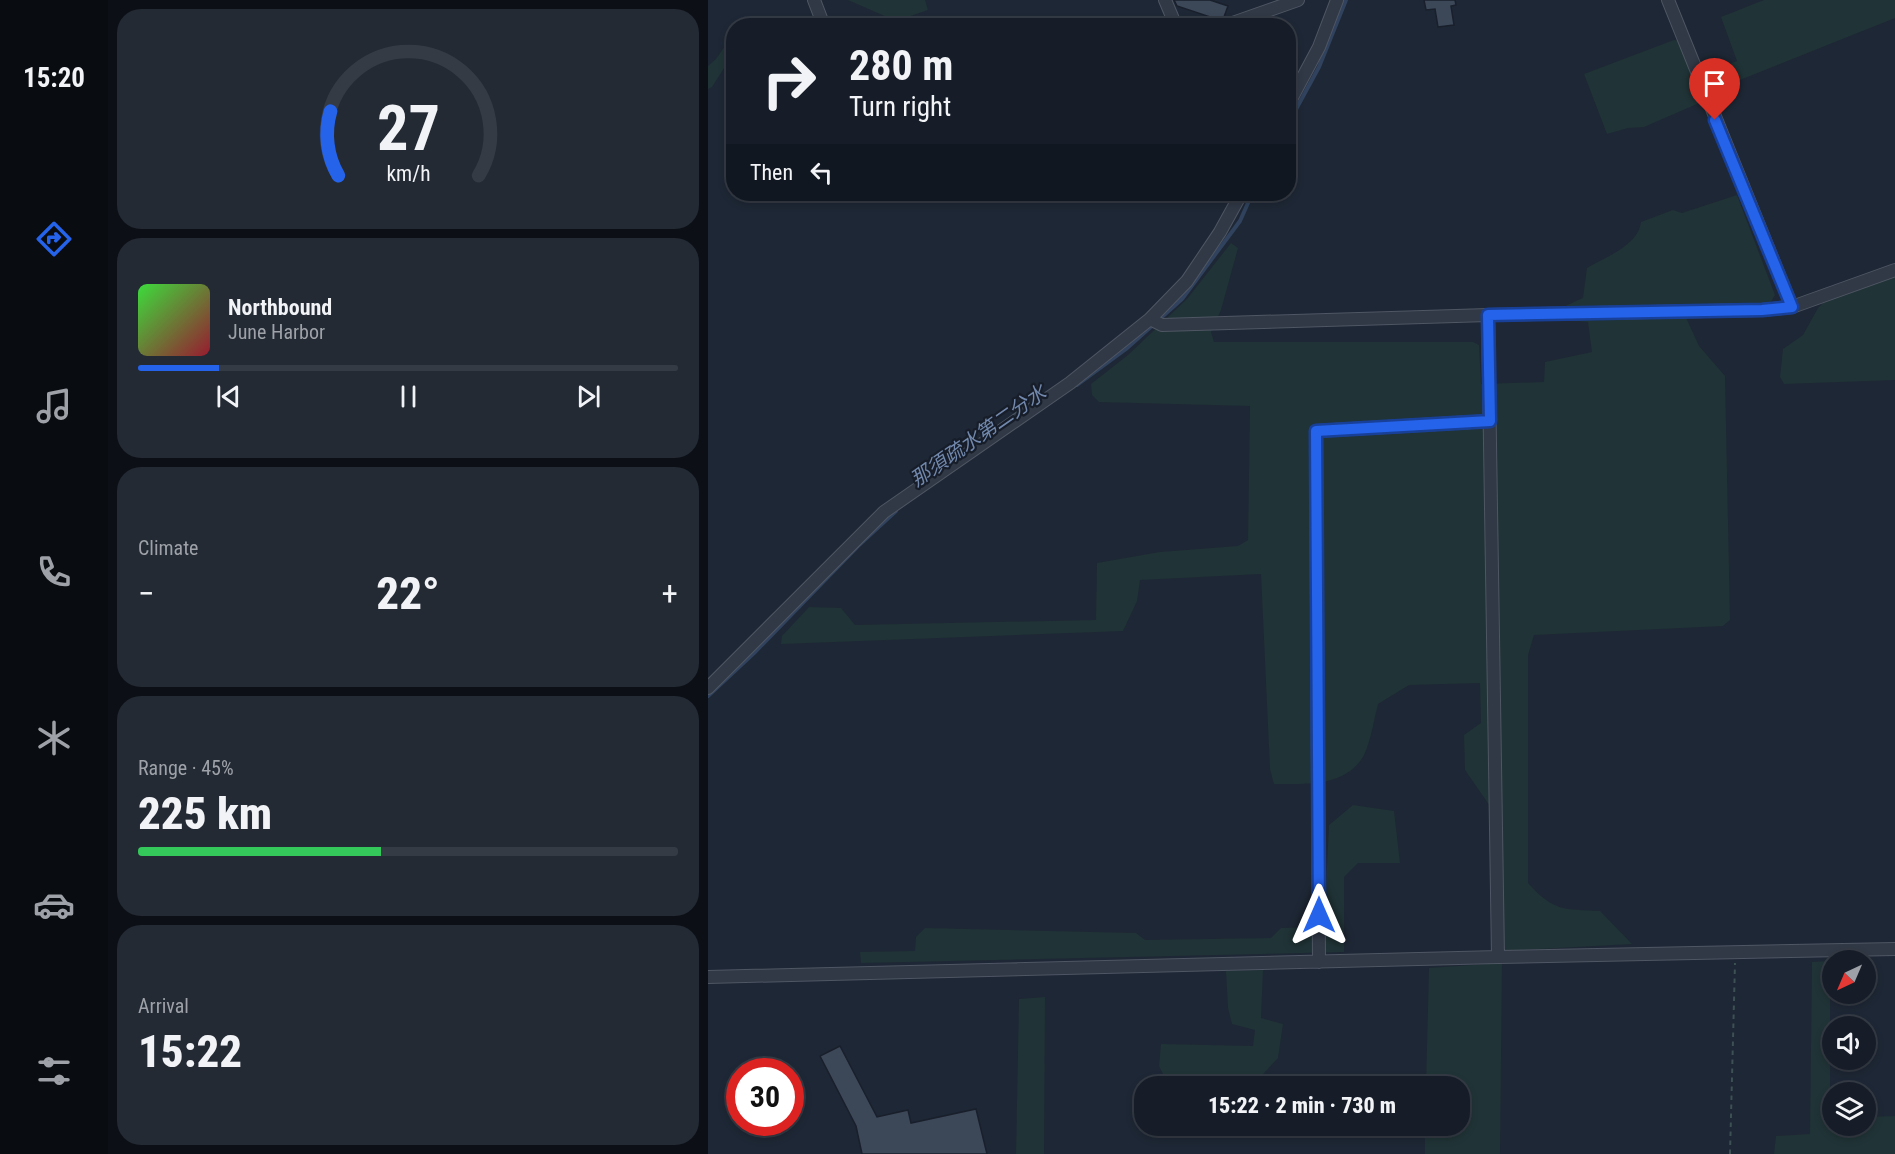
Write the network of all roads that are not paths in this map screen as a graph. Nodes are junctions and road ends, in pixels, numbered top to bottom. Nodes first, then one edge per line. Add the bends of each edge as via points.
1 (814, 0) edge
2 (1165, 0) edge
3 (1298, 0) edge
4 (1337, 0) edge
5 (1668, 0) edge
6 (821, 18) edge
7 (1173, 18) edge
8 (1247, 18) edge
9 (1296, 90) edge
10 (1237, 201) edge
11 (1895, 270) edge
12 (1792, 307) junction
13 (1488, 315) junction
14 (1150, 319) junction
15 (1490, 421) junction
16 (708, 688) edge
17 (1895, 949) edge
18 (1498, 957) junction
19 (1319, 962) junction
20 (708, 976) edge

1 - 6 street
2 - 7 street
3 - 8 street
4 - 9 street via 1319,47
5 - 12 street
10 - 14 street via 1187,281
11 - 12 street
12 - 13 street
13 - 14 street via 1161,325
13 - 15 street
14 - 16 street via 1070,383 884,512
15 - 18 street
15 - 19 street via 1316,431
17 - 18 street
18 - 19 street
19 - 20 street

